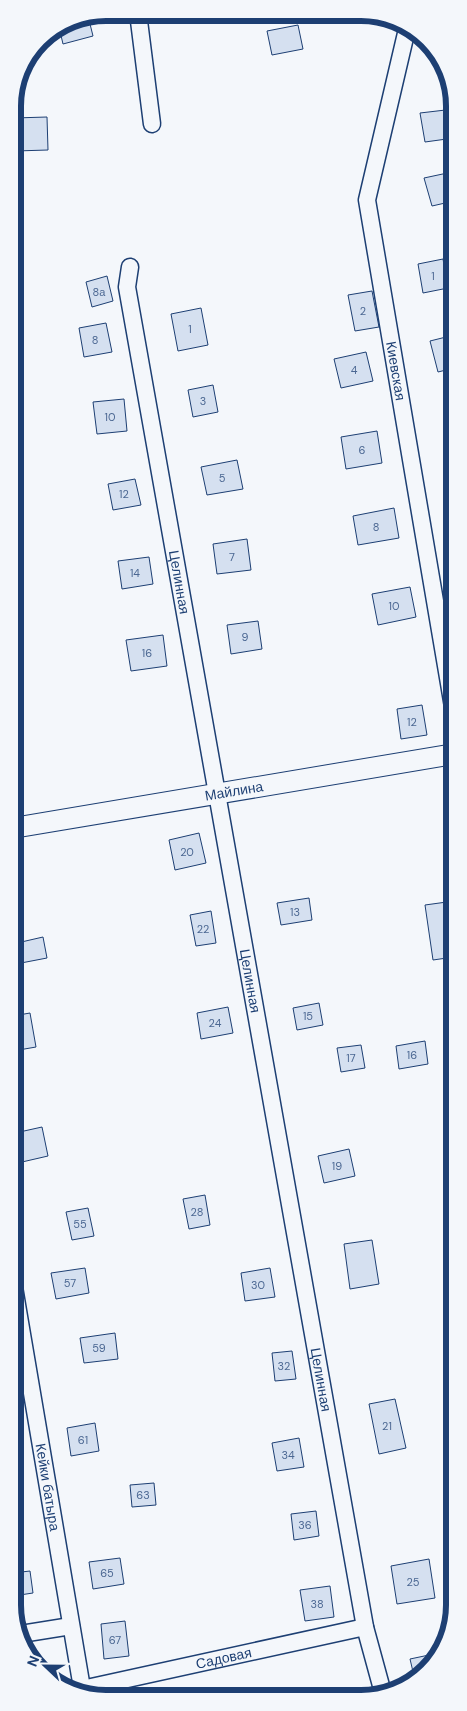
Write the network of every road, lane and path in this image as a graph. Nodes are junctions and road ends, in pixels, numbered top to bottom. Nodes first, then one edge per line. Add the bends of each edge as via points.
1 (139, 21) edge
2 (406, 35) edge
3 (152, 124) dead end
4 (130, 267) dead end
5 (446, 666) edge
6 (446, 755) edge
7 (217, 794) junction
8 (21, 827) edge
9 (21, 1329) edge
10 (71, 1626) junction
11 (365, 1627) junction
12 (26, 1633) edge
13 (81, 1686) edge
14 (381, 1687) edge
15 (96, 1689) edge

1 - 3 street
2 - 5 street, Киевская via 367,200
4 - 7 street, Целинная via 127,287
6 - 7 street, Майлина
7 - 8 street, Майлина
7 - 11 street, Целинная
9 - 10 street, Кейки батыра
10 - 12 street
10 - 13 street, Кейки батыра
11 - 14 street, Целинная
11 - 15 street, Садовая

